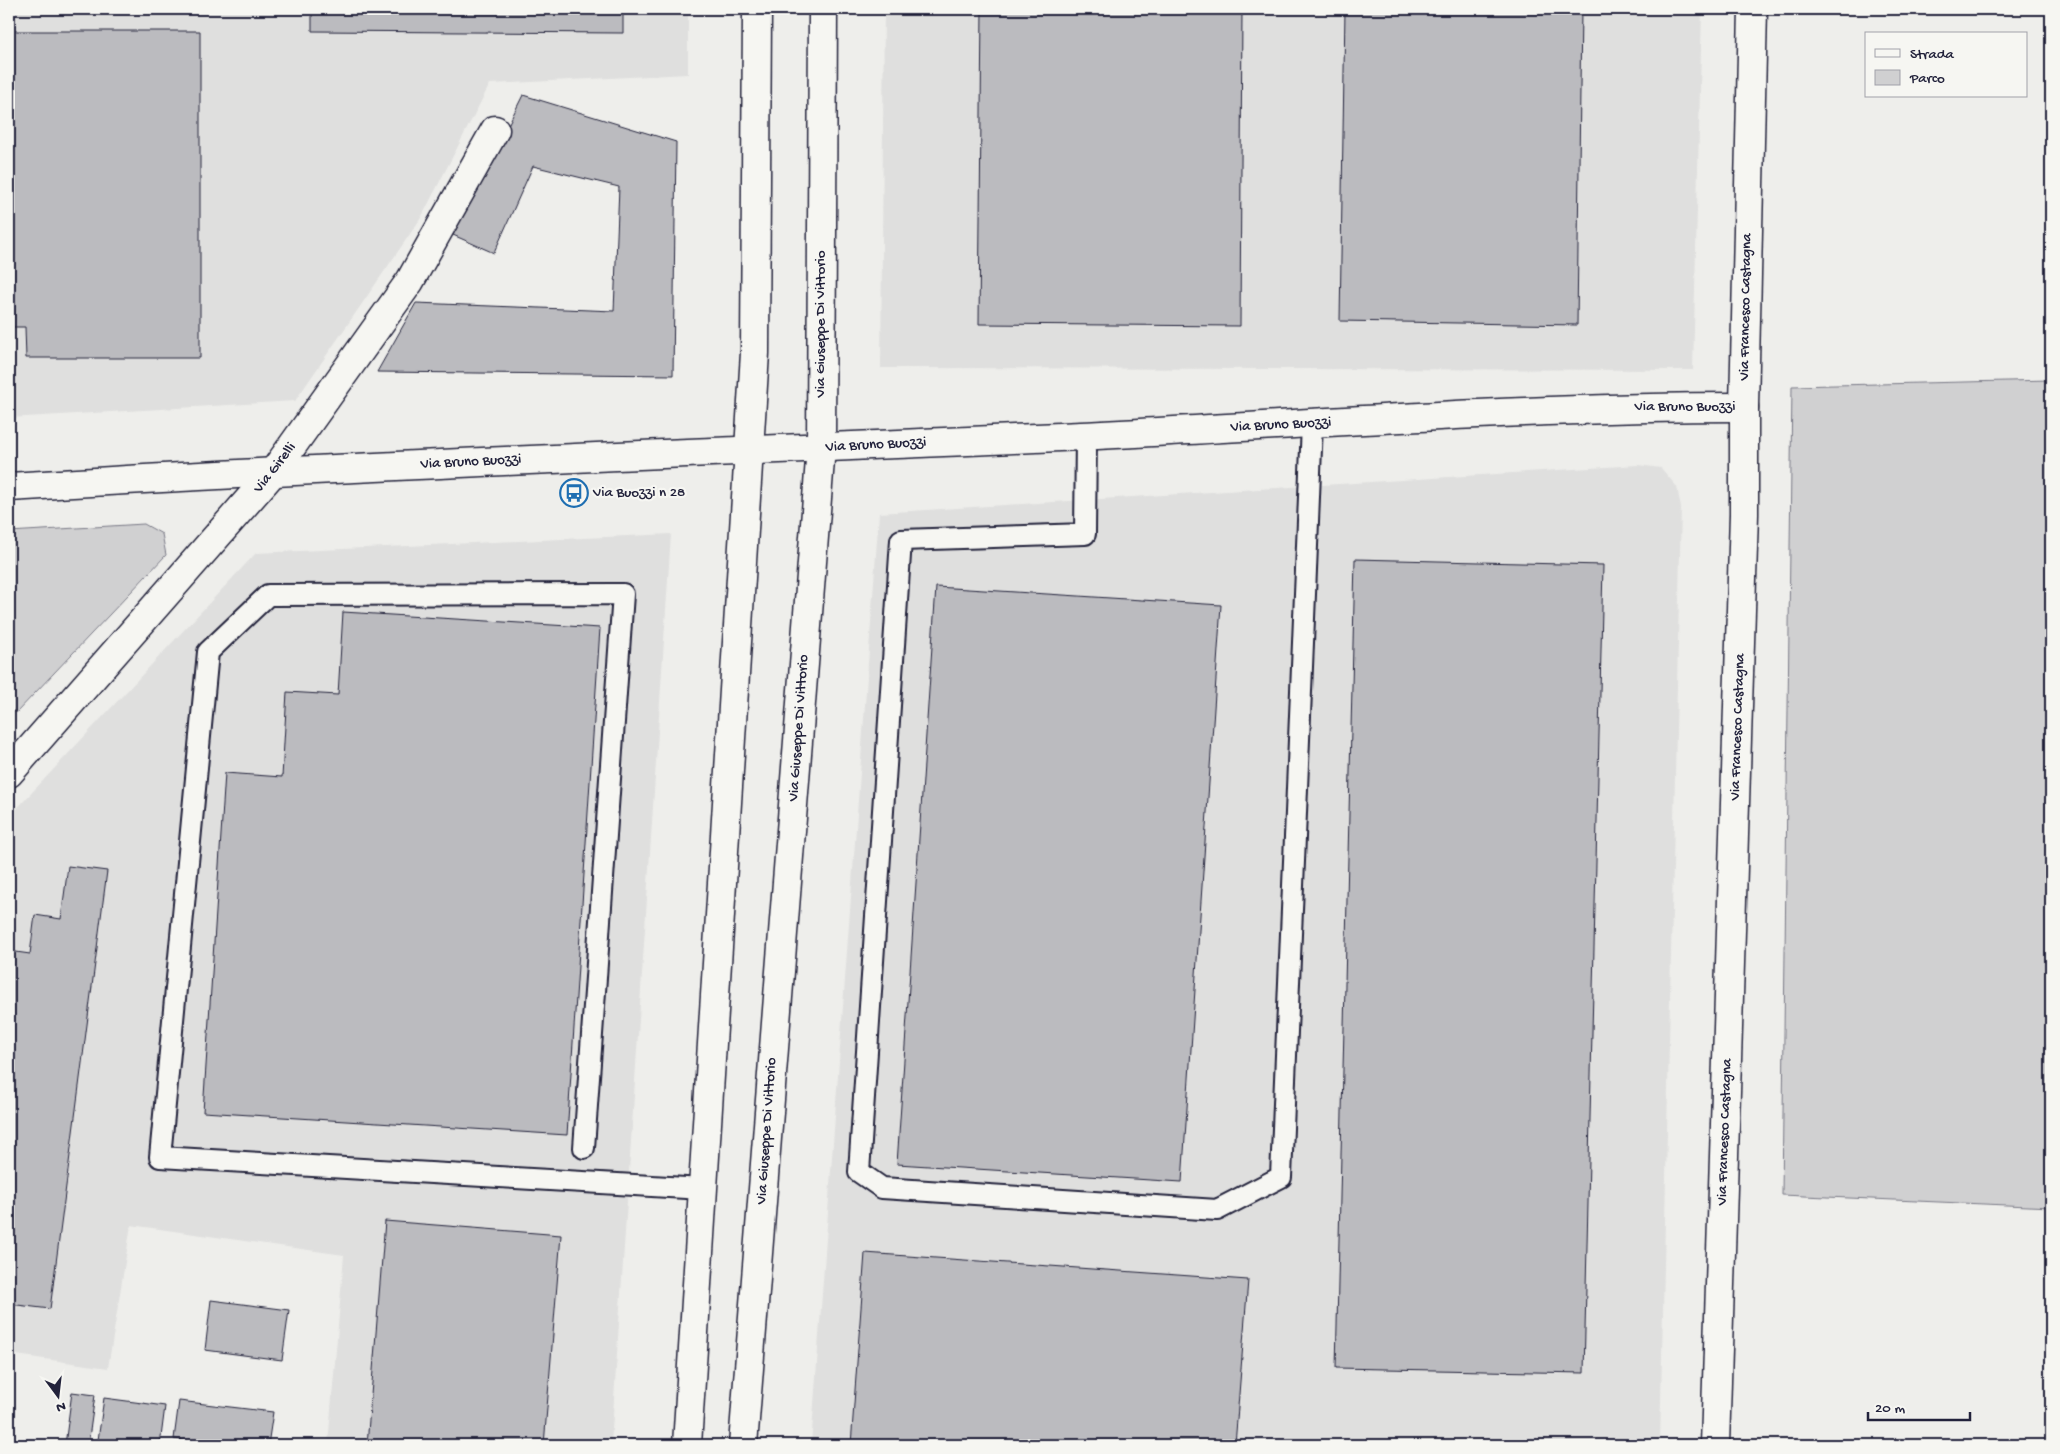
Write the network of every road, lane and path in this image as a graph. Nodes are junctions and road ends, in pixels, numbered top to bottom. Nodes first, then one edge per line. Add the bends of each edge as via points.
1 (757, 9) edge
2 (823, 9) edge
3 (1753, 9) edge
4 (495, 130) dead end
5 (1744, 407) junction
6 (1312, 424) junction
7 (1086, 435) junction
8 (821, 447) junction
9 (748, 450) junction
10 (276, 470) junction
11 (9, 487) edge
12 (9, 773) edge
13 (584, 1148) dead end
14 (703, 1189) junction
15 (686, 1445) edge
16 (743, 1445) edge
17 (1715, 1445) edge

1 - 9 street via 755,353
2 - 8 street, Via Giuseppe Di Vittorio
3 - 5 street, Via Francesco Castagna
4 - 10 street, Via Girelli via 410,281
5 - 6 street, Via Bruno Buozzi via 1628,407
5 - 17 street, Via Francesco Castagna via 1744,524
6 - 7 street, Via Bruno Buozzi
6 - 7 lane via 1281,1177 1217,1210 882,1188 859,1172 901,540 1085,534
7 - 8 street, Via Bruno Buozzi
8 - 9 street, Via Bruno Buozzi
8 - 16 street, Via Giuseppe Di Vittorio
9 - 10 street, Via Bruno Buozzi
9 - 14 street
10 - 11 street, Via Bruno Buozzi
10 - 12 street, Via Girelli
13 - 14 lane via 623,594 268,595 208,652 160,1156
14 - 15 street

